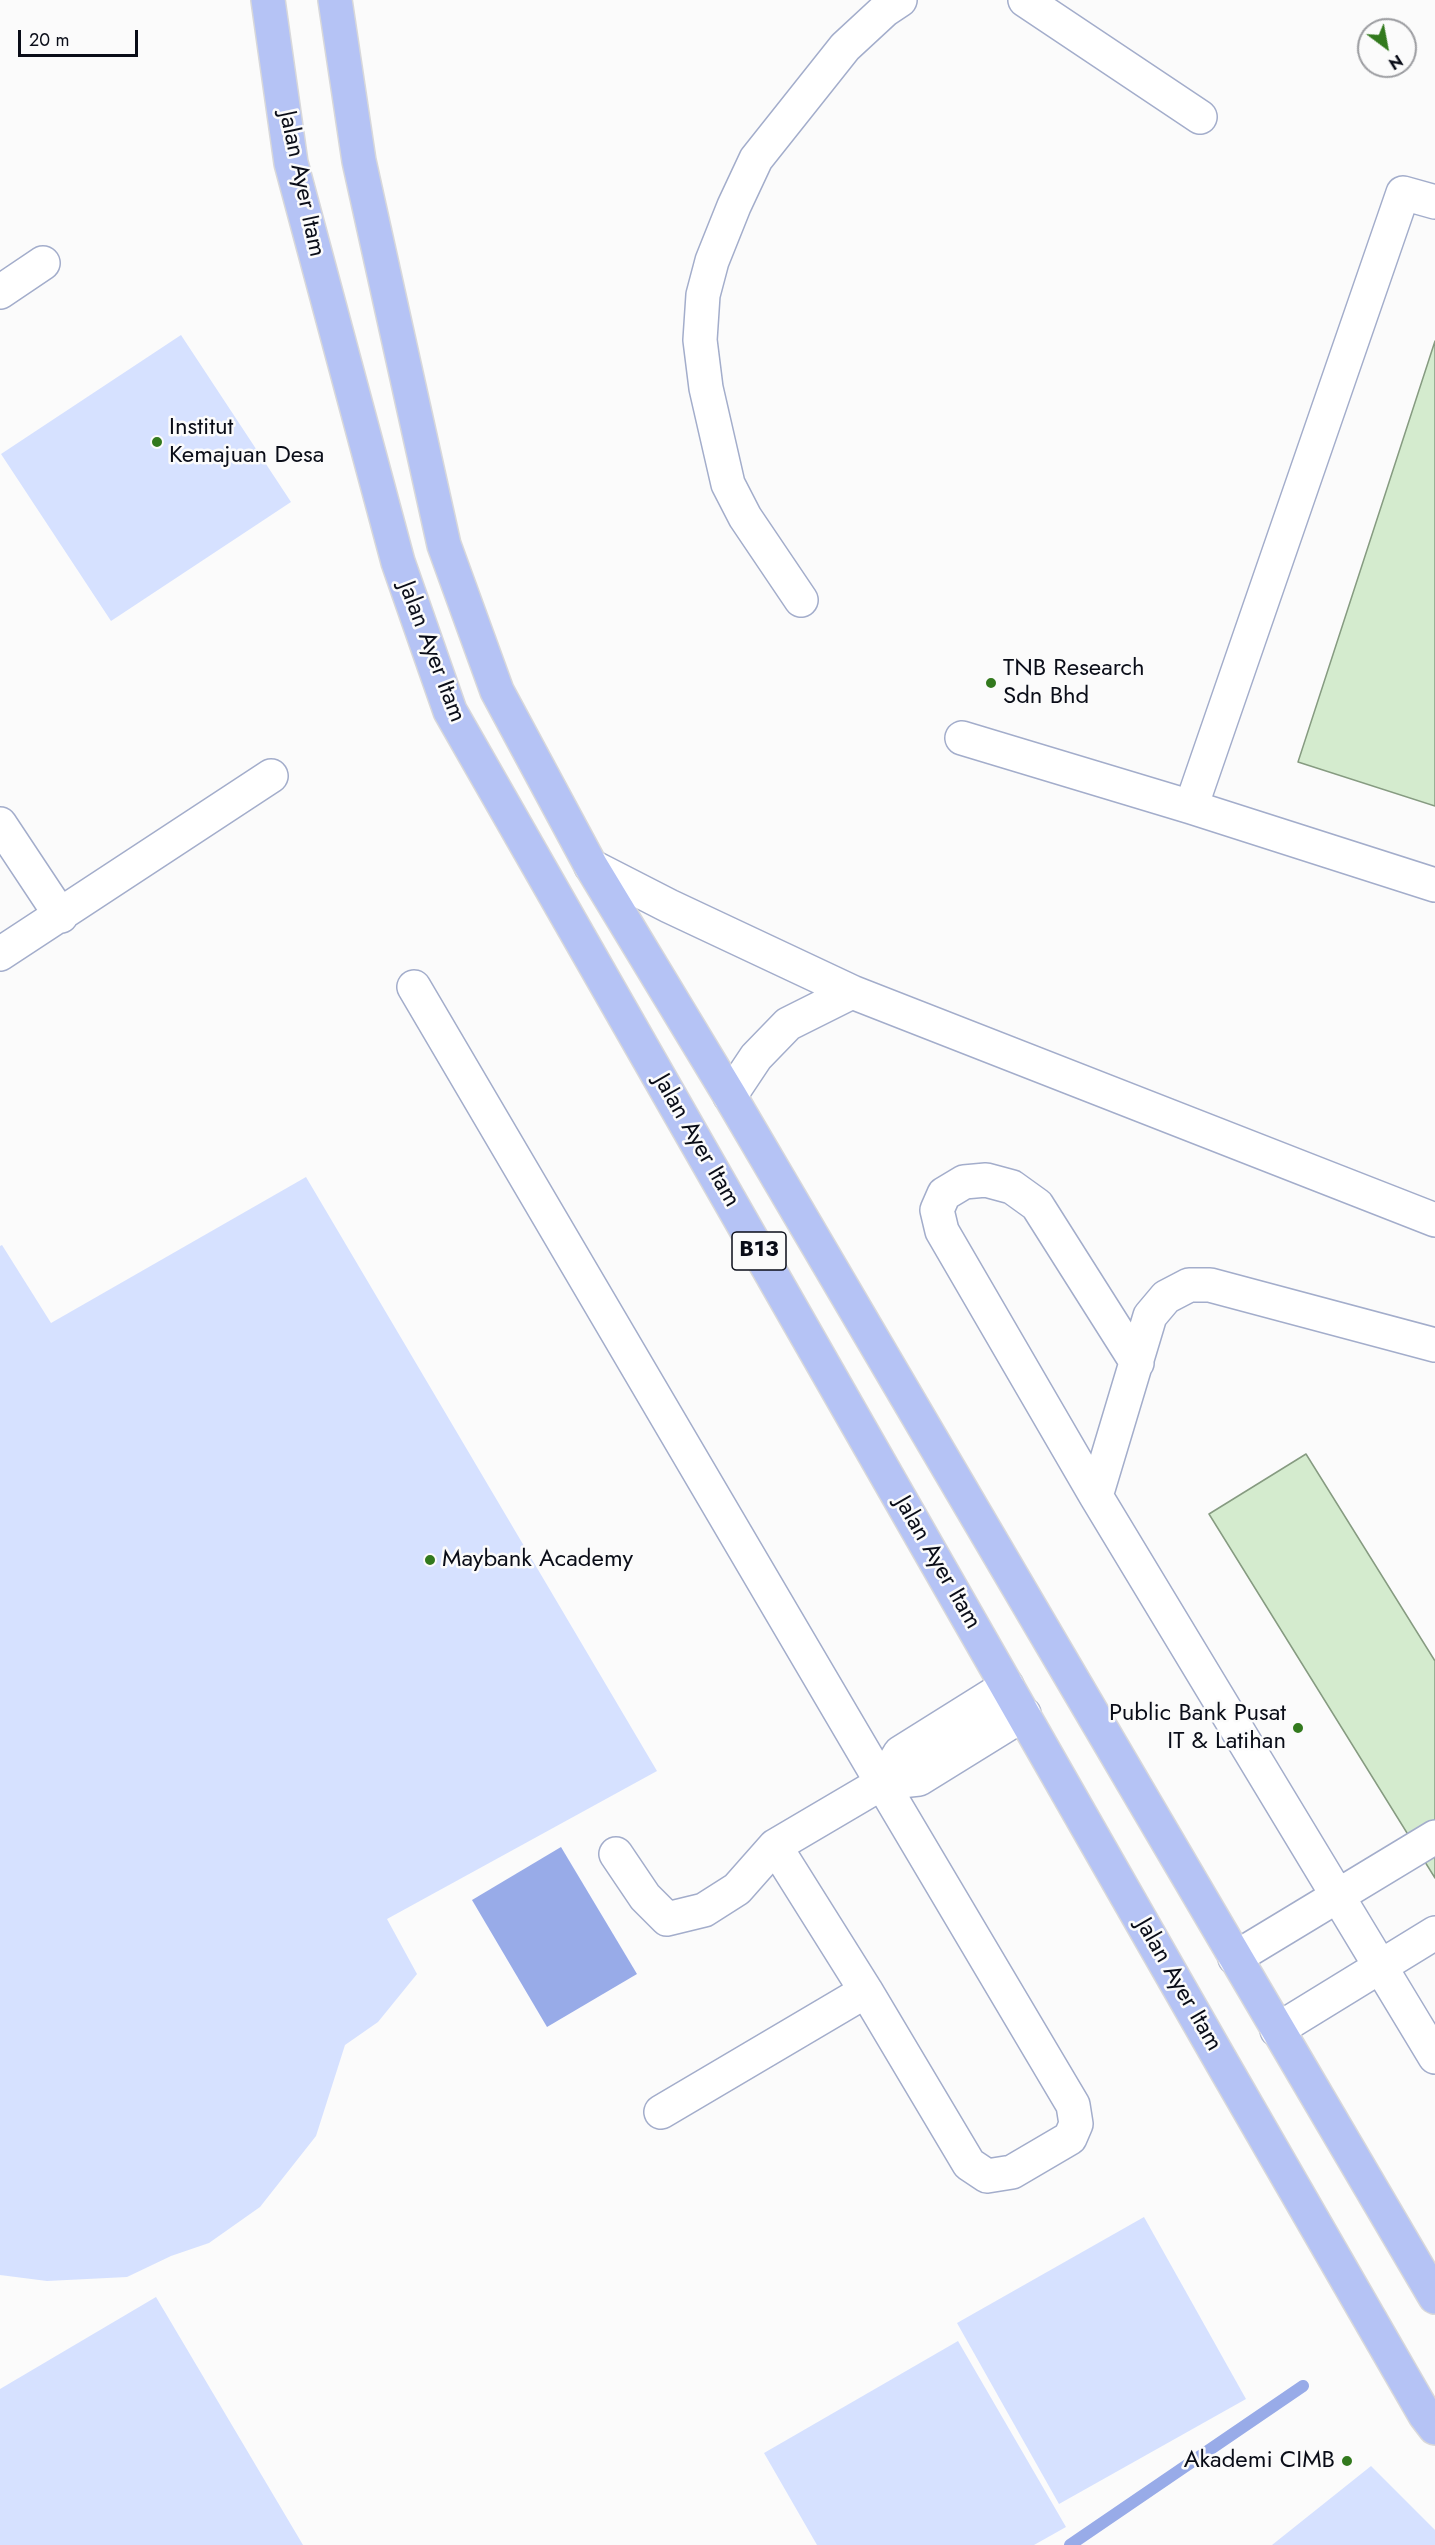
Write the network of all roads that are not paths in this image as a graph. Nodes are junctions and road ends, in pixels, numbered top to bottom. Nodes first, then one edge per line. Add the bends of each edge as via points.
1 (268, 0) edge
2 (335, 0) edge
3 (900, 0) edge
4 (1024, 0) edge
5 (1200, 117) dead end
6 (1435, 202) edge
7 (44, 263) dead end
8 (0, 292) edge
9 (801, 600) dead end
10 (962, 738) dead end
11 (271, 776) dead end
12 (1191, 807) junction
13 (0, 824) edge
14 (591, 866) junction
15 (1435, 885) edge
16 (61, 916) junction
17 (0, 954) edge
18 (414, 987) dead end
19 (852, 992) junction
20 (730, 1096) junction
21 (1435, 1220) edge
22 (1435, 1345) edge
23 (1137, 1363) junction
24 (1096, 1496) junction
25 (1007, 1686) junction
26 (1024, 1714) junction
27 (882, 1783) junction
28 (1435, 1837) edge
29 (775, 1846) junction
30 (616, 1854) dead end
31 (1338, 1897) junction
32 (1435, 1934) edge
33 (1235, 1958) junction
34 (1379, 1968) junction
35 (866, 1991) junction
36 (1277, 2030) junction
37 (1435, 2057) edge
38 (661, 2112) dead end
39 (1435, 2297) edge
40 (1435, 2428) edge

1 - 25 main road, Jalan Ayer Itam / B13 via 291,163 398,562 450,711
2 - 14 main road, Jalan Ayer Itam / B13 via 359,161 444,545 497,691
3 - 9 street via 845,47 756,159 729,217 703,295 700,340 706,388 728,484
4 - 5 street
6 - 12 street via 1403,193
7 - 8 street
10 - 12 street
11 - 16 street
12 - 15 street
13 - 16 street
14 - 19 street
14 - 20 main road, Jalan Ayer Itam / B13
16 - 17 street
18 - 27 street
19 - 20 street via 788,1024 756,1057
19 - 21 street
20 - 33 main road, Jalan Ayer Itam / B13
22 - 23 street via 1210,1285 1189,1286 1166,1297 1150,1316
23 - 24 street
23 - 24 street via 1037,1205 1012,1187 986,1180 964,1182 944,1194 937,1210 942,1231
24 - 31 street
25 - 26 main road, Jalan Ayer Itam / B13
25 - 27 street via 900,1753
26 - 27 street via 919,1779
26 - 40 main road, Jalan Ayer Itam / B13
27 - 29 street
27 - 35 street via 1073,2105 1076,2124 1070,2138 1012,2172 987,2176 969,2164
28 - 31 street
29 - 30 street via 737,1889 704,1910 667,1919 645,1896
29 - 35 street
31 - 33 street
31 - 34 street
32 - 34 street
33 - 36 main road, Jalan Ayer Itam / B13
34 - 36 street
34 - 37 street
35 - 38 street
36 - 39 main road, Jalan Ayer Itam / B13

